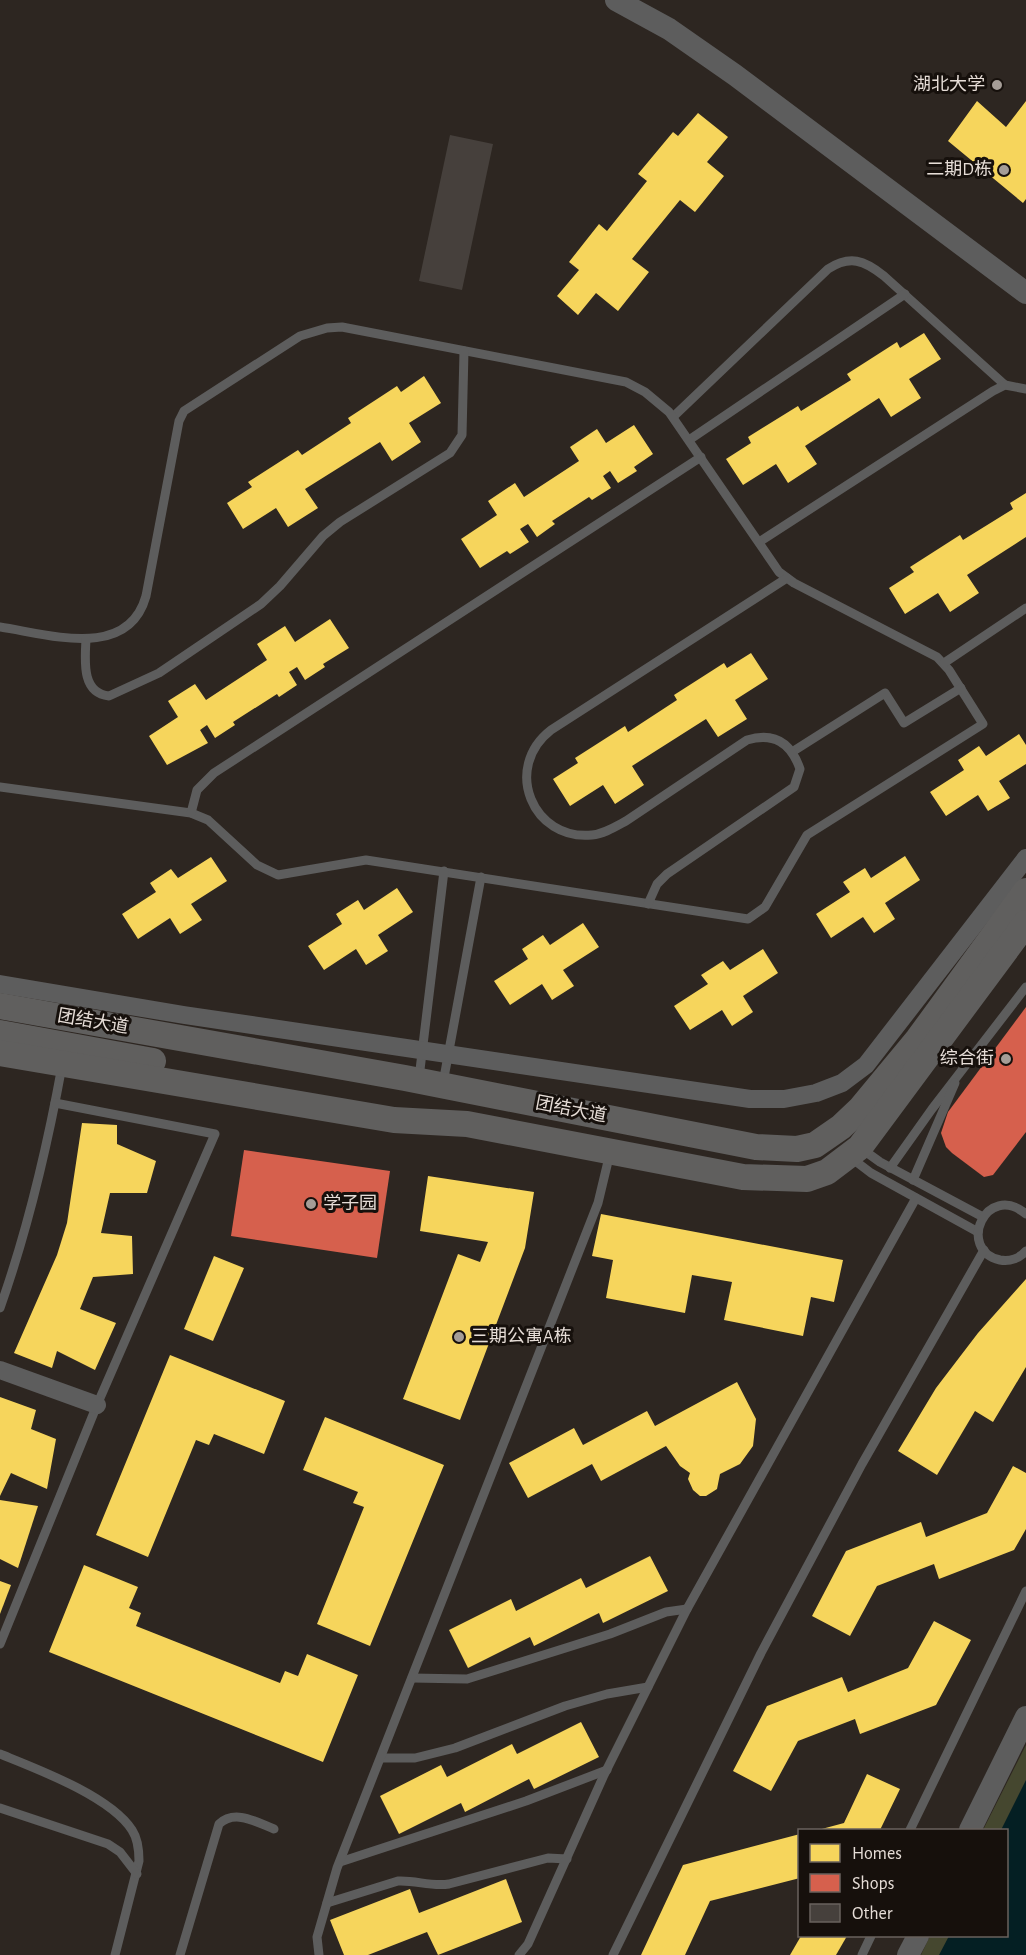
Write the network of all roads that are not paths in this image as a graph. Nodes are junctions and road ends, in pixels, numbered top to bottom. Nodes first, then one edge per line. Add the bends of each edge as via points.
1 (616, 0) edge
2 (1026, 293) edge
3 (905, 294) junction
4 (464, 351) junction
5 (1005, 385) junction
6 (1026, 389) edge
7 (673, 417) junction
8 (689, 440) junction
9 (701, 457) junction
10 (759, 542) junction
11 (787, 578) junction
12 (1026, 608) edge
13 (0, 627) edge
14 (86, 639) junction
15 (944, 663) junction
16 (961, 688) junction
17 (792, 753) junction
18 (0, 787) edge
19 (191, 813) junction
20 (1026, 858) edge
21 (444, 872) junction
22 (481, 878) junction
23 (1026, 891) edge
24 (648, 904) junction
25 (1026, 923) edge
26 (0, 984) edge
27 (1026, 987) edge
28 (0, 1006) edge
29 (0, 1021) edge
30 (0, 1034) edge
31 (423, 1050) junction
32 (0, 1053) edge
33 (449, 1054) junction
34 (62, 1063) junction
35 (956, 1078) junction
36 (422, 1081) junction
37 (55, 1103) junction
38 (466, 1124) junction
39 (610, 1151) junction
40 (855, 1152) junction
41 (890, 1168) junction
42 (913, 1180) junction
43 (916, 1198) junction
44 (1025, 1210) edge
45 (983, 1217) junction
46 (978, 1232) junction
47 (984, 1250) junction
48 (1026, 1251) edge
49 (0, 1308) edge
50 (0, 1370) edge
51 (98, 1405) junction
52 (1026, 1591) edge
53 (687, 1609) junction
54 (0, 1644) edge
55 (412, 1678) junction
56 (648, 1687) junction
57 (1026, 1717) edge
58 (0, 1754) edge
59 (381, 1758) junction
60 (606, 1770) junction
61 (0, 1808) edge
62 (274, 1829) dead end
63 (910, 1829) edge
64 (970, 1829) edge
65 (567, 1859) junction
66 (340, 1862) junction
67 (137, 1874) junction
68 (327, 1903) junction
69 (870, 1937) edge
70 (917, 1937) edge
71 (115, 1955) edge
72 (180, 1955) edge
73 (319, 1955) edge
74 (519, 1955) edge
75 (613, 1955) edge
76 (862, 1955) edge
77 (908, 1955) edge

1 - 2 street via 669,29 735,75
3 - 5 lane
3 - 7 lane via 862,262 838,262
3 - 8 lane
4 - 7 lane via 626,382 656,399
4 - 14 lane via 342,327 327,328 300,336 191,405 179,421 143,605 138,616 118,632
4 - 14 lane via 463,423 457,445 436,463 340,522 261,604 159,673 109,696 94,689 86,675
5 - 6 lane
5 - 10 lane
7 - 8 lane
8 - 9 lane
9 - 10 lane
9 - 19 lane via 214,773 197,790
10 - 11 lane
11 - 15 lane
11 - 17 lane via 541,738 530,754 526,784 532,803 551,823 577,834 591,835 626,821 747,740 771,737 783,742
12 - 15 lane
13 - 14 lane
15 - 16 lane
16 - 17 lane via 904,723 885,693
16 - 24 lane via 983,724 807,835 765,907 756,915 738,919
17 - 24 lane via 800,769 794,787 667,874 657,884
18 - 19 lane
19 - 21 lane via 208,820 257,865 278,875 356,860
20 - 33 street via 876,1055 855,1074 829,1089 798,1097 750,1099
21 - 22 lane
21 - 31 lane
22 - 24 lane
22 - 33 lane
23 - 36 main road, 团结大道 via 918,1039 860,1109 815,1145 778,1150
25 - 40 main road, 团结大道
26 - 31 street
27 - 35 lane
28 - 36 main road, 团结大道
29 - 36 main road via 335,1082
30 - 38 main road via 399,1105
31 - 33 street
31 - 36 lane
32 - 34 main road, 团结大道
33 - 36 lane
34 - 37 lane
34 - 38 main road, 团结大道 via 394,1120
35 - 41 lane
35 - 42 lane
37 - 49 lane via 29,1216
37 - 51 lane via 215,1134
38 - 39 main road, 团结大道
39 - 40 main road, 团结大道 via 743,1177 796,1181 827,1172
39 - 55 lane via 598,1203
40 - 41 lane
40 - 43 lane via 871,1173
41 - 42 lane
42 - 45 lane
43 - 46 lane
43 - 53 lane
44 - 45 lane via 998,1206
45 - 46 lane
46 - 47 lane
47 - 48 lane via 1003,1261
47 - 75 lane via 862,1464 761,1653
50 - 51 street
51 - 54 lane
52 - 63 lane
53 - 55 lane via 666,1612 467,1679
53 - 56 lane
55 - 59 lane
56 - 59 lane via 565,1706 454,1748 415,1758
56 - 60 lane
57 - 64 street
58 - 67 lane via 58,1779 112,1809 136,1839
59 - 66 lane
60 - 65 lane
60 - 66 lane via 526,1801
61 - 67 lane via 108,1844 120,1852
62 - 72 lane via 238,1816 219,1824
65 - 68 lane via 548,1858 438,1886 398,1881
65 - 74 lane via 528,1944
66 - 68 lane
67 - 71 lane
68 - 73 lane via 317,1937
69 - 76 lane
70 - 77 street

